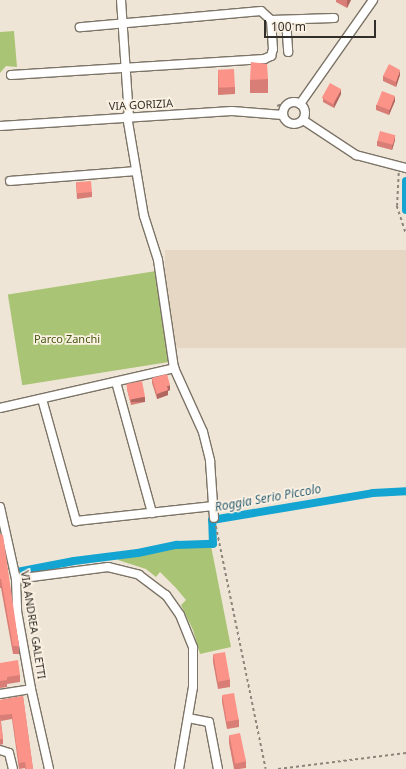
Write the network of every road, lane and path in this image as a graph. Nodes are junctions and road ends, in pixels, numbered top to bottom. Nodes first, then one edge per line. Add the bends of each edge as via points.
1 (121, 0) edge
2 (373, 0) edge
3 (334, 18) dead end
4 (271, 20) junction
5 (286, 20) junction
6 (123, 23) junction
7 (80, 27) dead end
8 (288, 52) dead end
9 (126, 68) junction
10 (11, 76) dead end
11 (299, 100) junction
12 (274, 107) dead end
13 (283, 115) junction
14 (128, 116) junction
15 (303, 120) junction
16 (0, 126) edge
17 (406, 168) edge
18 (136, 171) junction
19 (399, 176) dead end
20 (10, 181) dead end
21 (406, 234) edge
22 (174, 368) junction
23 (116, 382) junction
24 (42, 398) junction
25 (0, 408) edge
26 (213, 506) junction
27 (0, 507) edge
28 (152, 513) junction
29 (214, 518) joint
30 (3, 537) edge
31 (16, 579) junction
32 (31, 689) junction
33 (0, 694) edge
34 (188, 718) junction
35 (0, 750) edge
36 (406, 753) edge
37 (13, 769) edge
38 (49, 769) edge
39 (179, 769) edge
40 (218, 769) edge
41 (266, 769) edge
42 (278, 769) edge

1 - 6 street
2 - 11 street
3 - 5 street
4 - 5 street
4 - 6 street via 261,11
4 - 9 street via 273,49 271,56 264,59
5 - 8 street
6 - 7 street
6 - 9 street
9 - 10 street
9 - 14 street
11 - 12 path
11 - 13 street via 288,104
11 - 15 street via 305,110
13 - 14 street, VIA GORIZIA via 232,111
13 - 15 street, VIA GORIZIA via 291,124
14 - 16 street, VIA GORIZIA
14 - 18 street
15 - 17 street, VIA GORIZIA via 356,154
18 - 20 street
18 - 22 street via 144,216 158,260
19 - 21 path via 397,206
22 - 23 street
22 - 26 street via 203,432 210,461
23 - 24 street
23 - 28 street
24 - 25 street
24 - 28 street via 76,521
26 - 28 street
26 - 29 street
27 - 30 street, VIA ANDREA GALETTI
29 - 41 path
30 - 31 street, VIA ANDREA GALETTI
31 - 32 street, VIA ANDREA GALETTI via 17,611
31 - 34 street via 108,568 127,570 149,581 166,595 180,615 193,648 194,671
32 - 33 street
32 - 38 street, VIA ANDREA GALETTI
34 - 39 street
34 - 40 street via 208,722
35 - 37 street via 9,752
36 - 42 path

